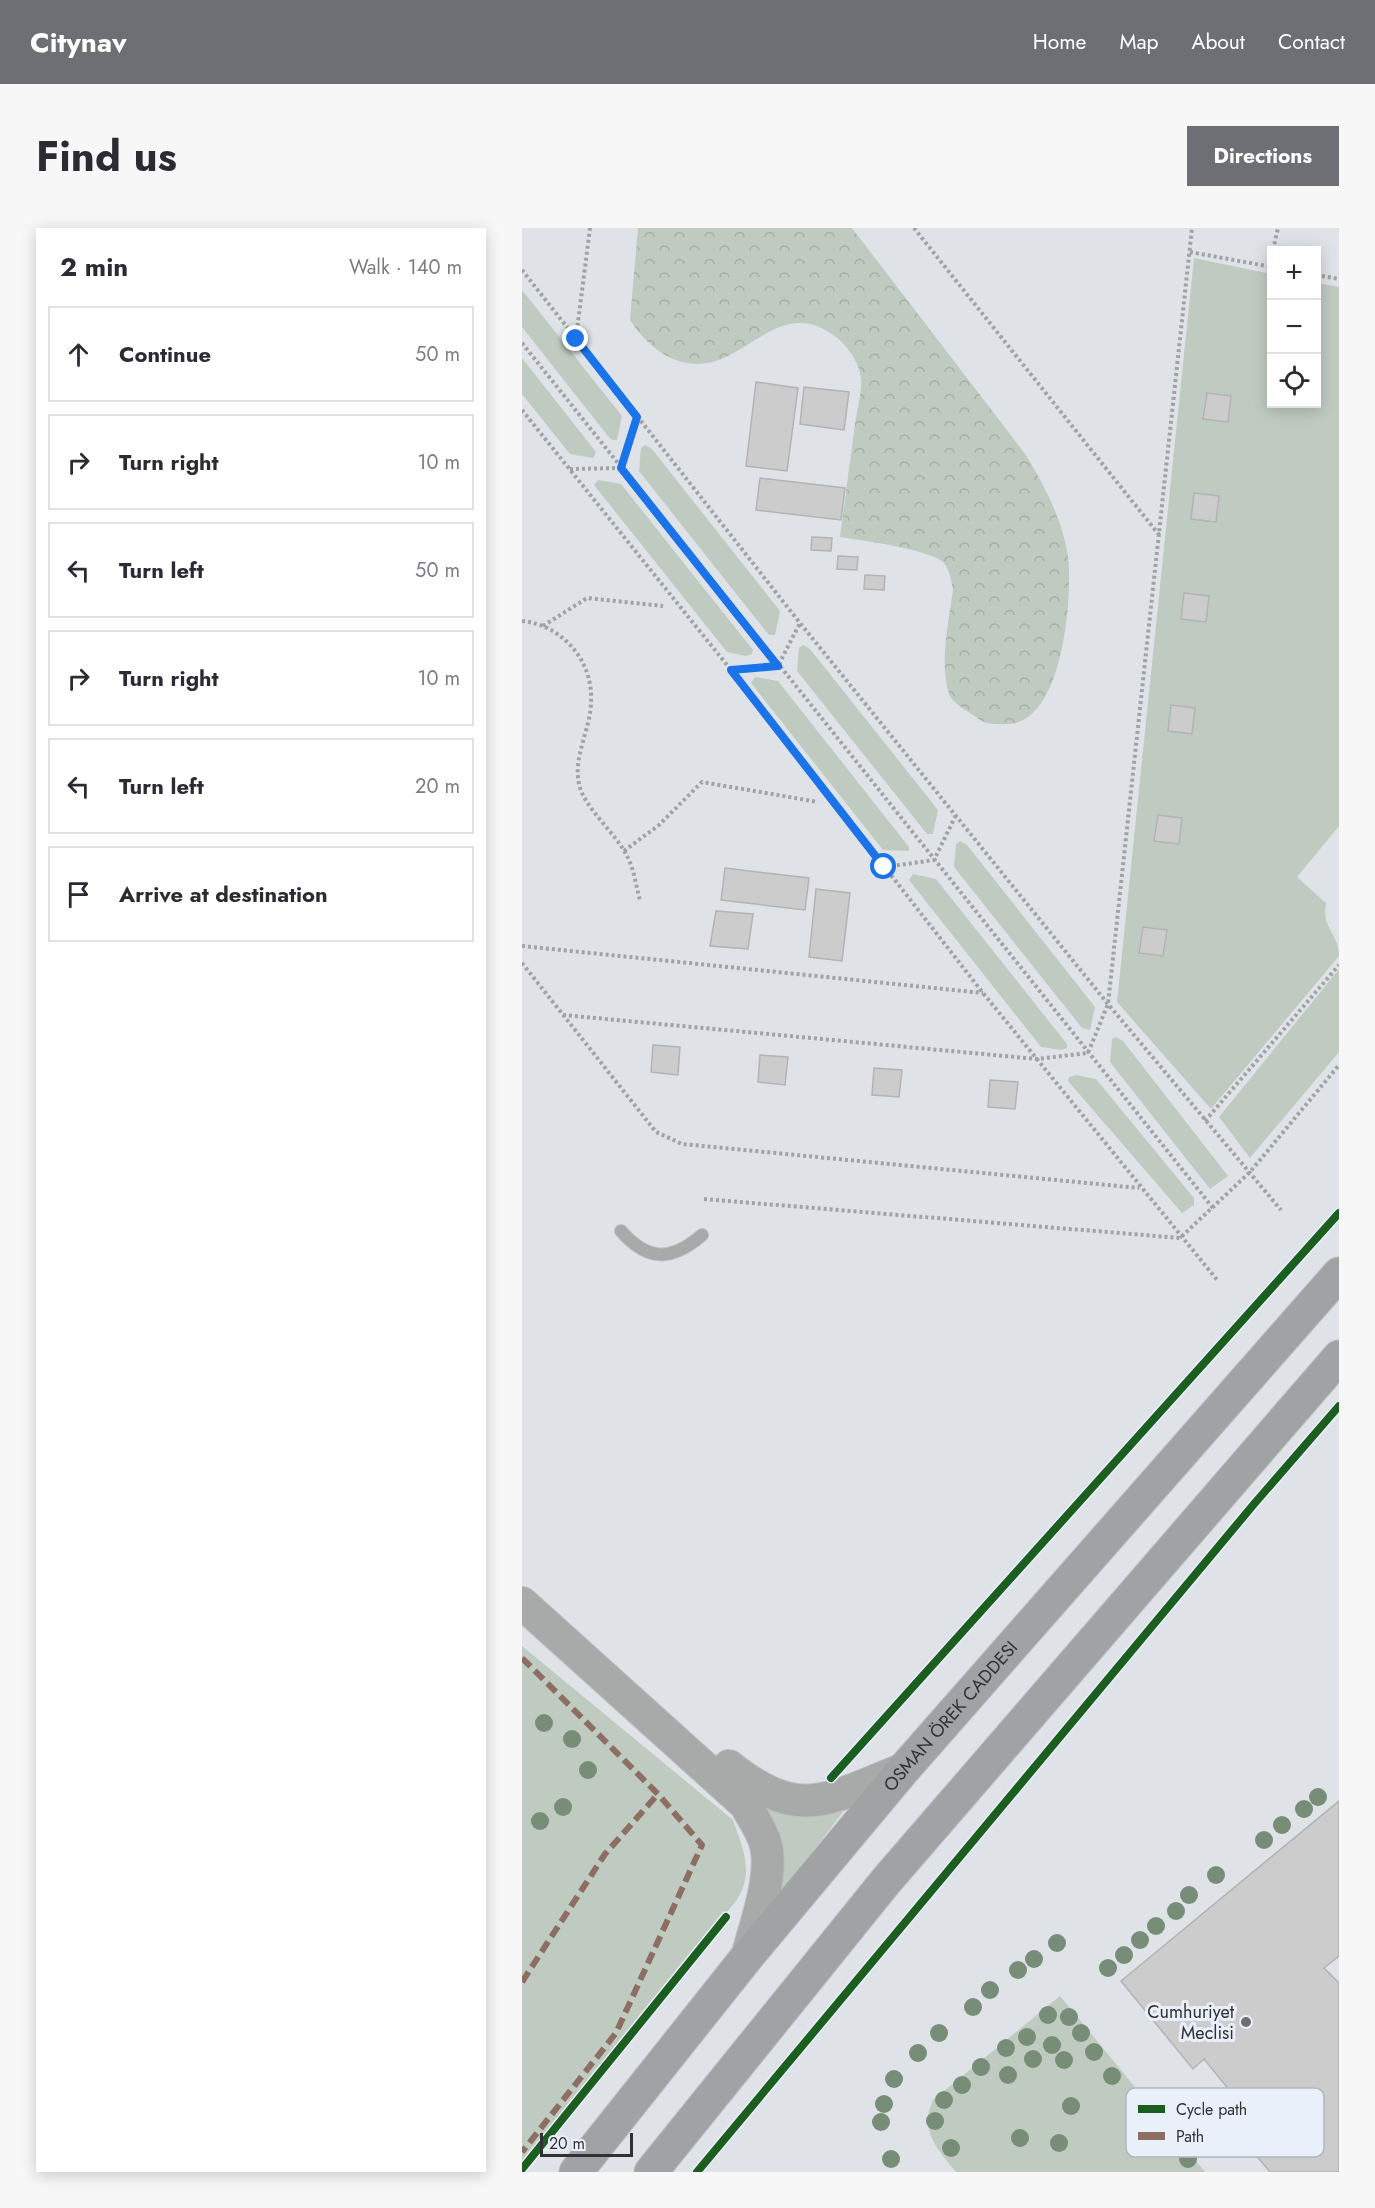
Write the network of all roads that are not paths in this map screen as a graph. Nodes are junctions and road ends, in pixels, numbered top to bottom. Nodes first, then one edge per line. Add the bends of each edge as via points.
1 (621, 1231) dead end
2 (702, 1235) dead end
3 (1339, 1274) edge
4 (1339, 1357) edge
5 (522, 1602) edge
6 (904, 1769) junction
7 (747, 1957) junction
8 (576, 2172) edge
9 (651, 2172) edge

1 - 2 lane via 641,1249 666,1255 678,1253
3 - 6 main road, OSMAN ÖREK CADDESI
4 - 9 main road via 886,1881
5 - 6 street via 757,1788 788,1800 811,1802
5 - 7 street via 746,1805 766,1843 767,1853 767,1876
6 - 7 main road, OSMAN ÖREK CADDESI
7 - 8 main road, OSMAN ÖREK CADDESI

